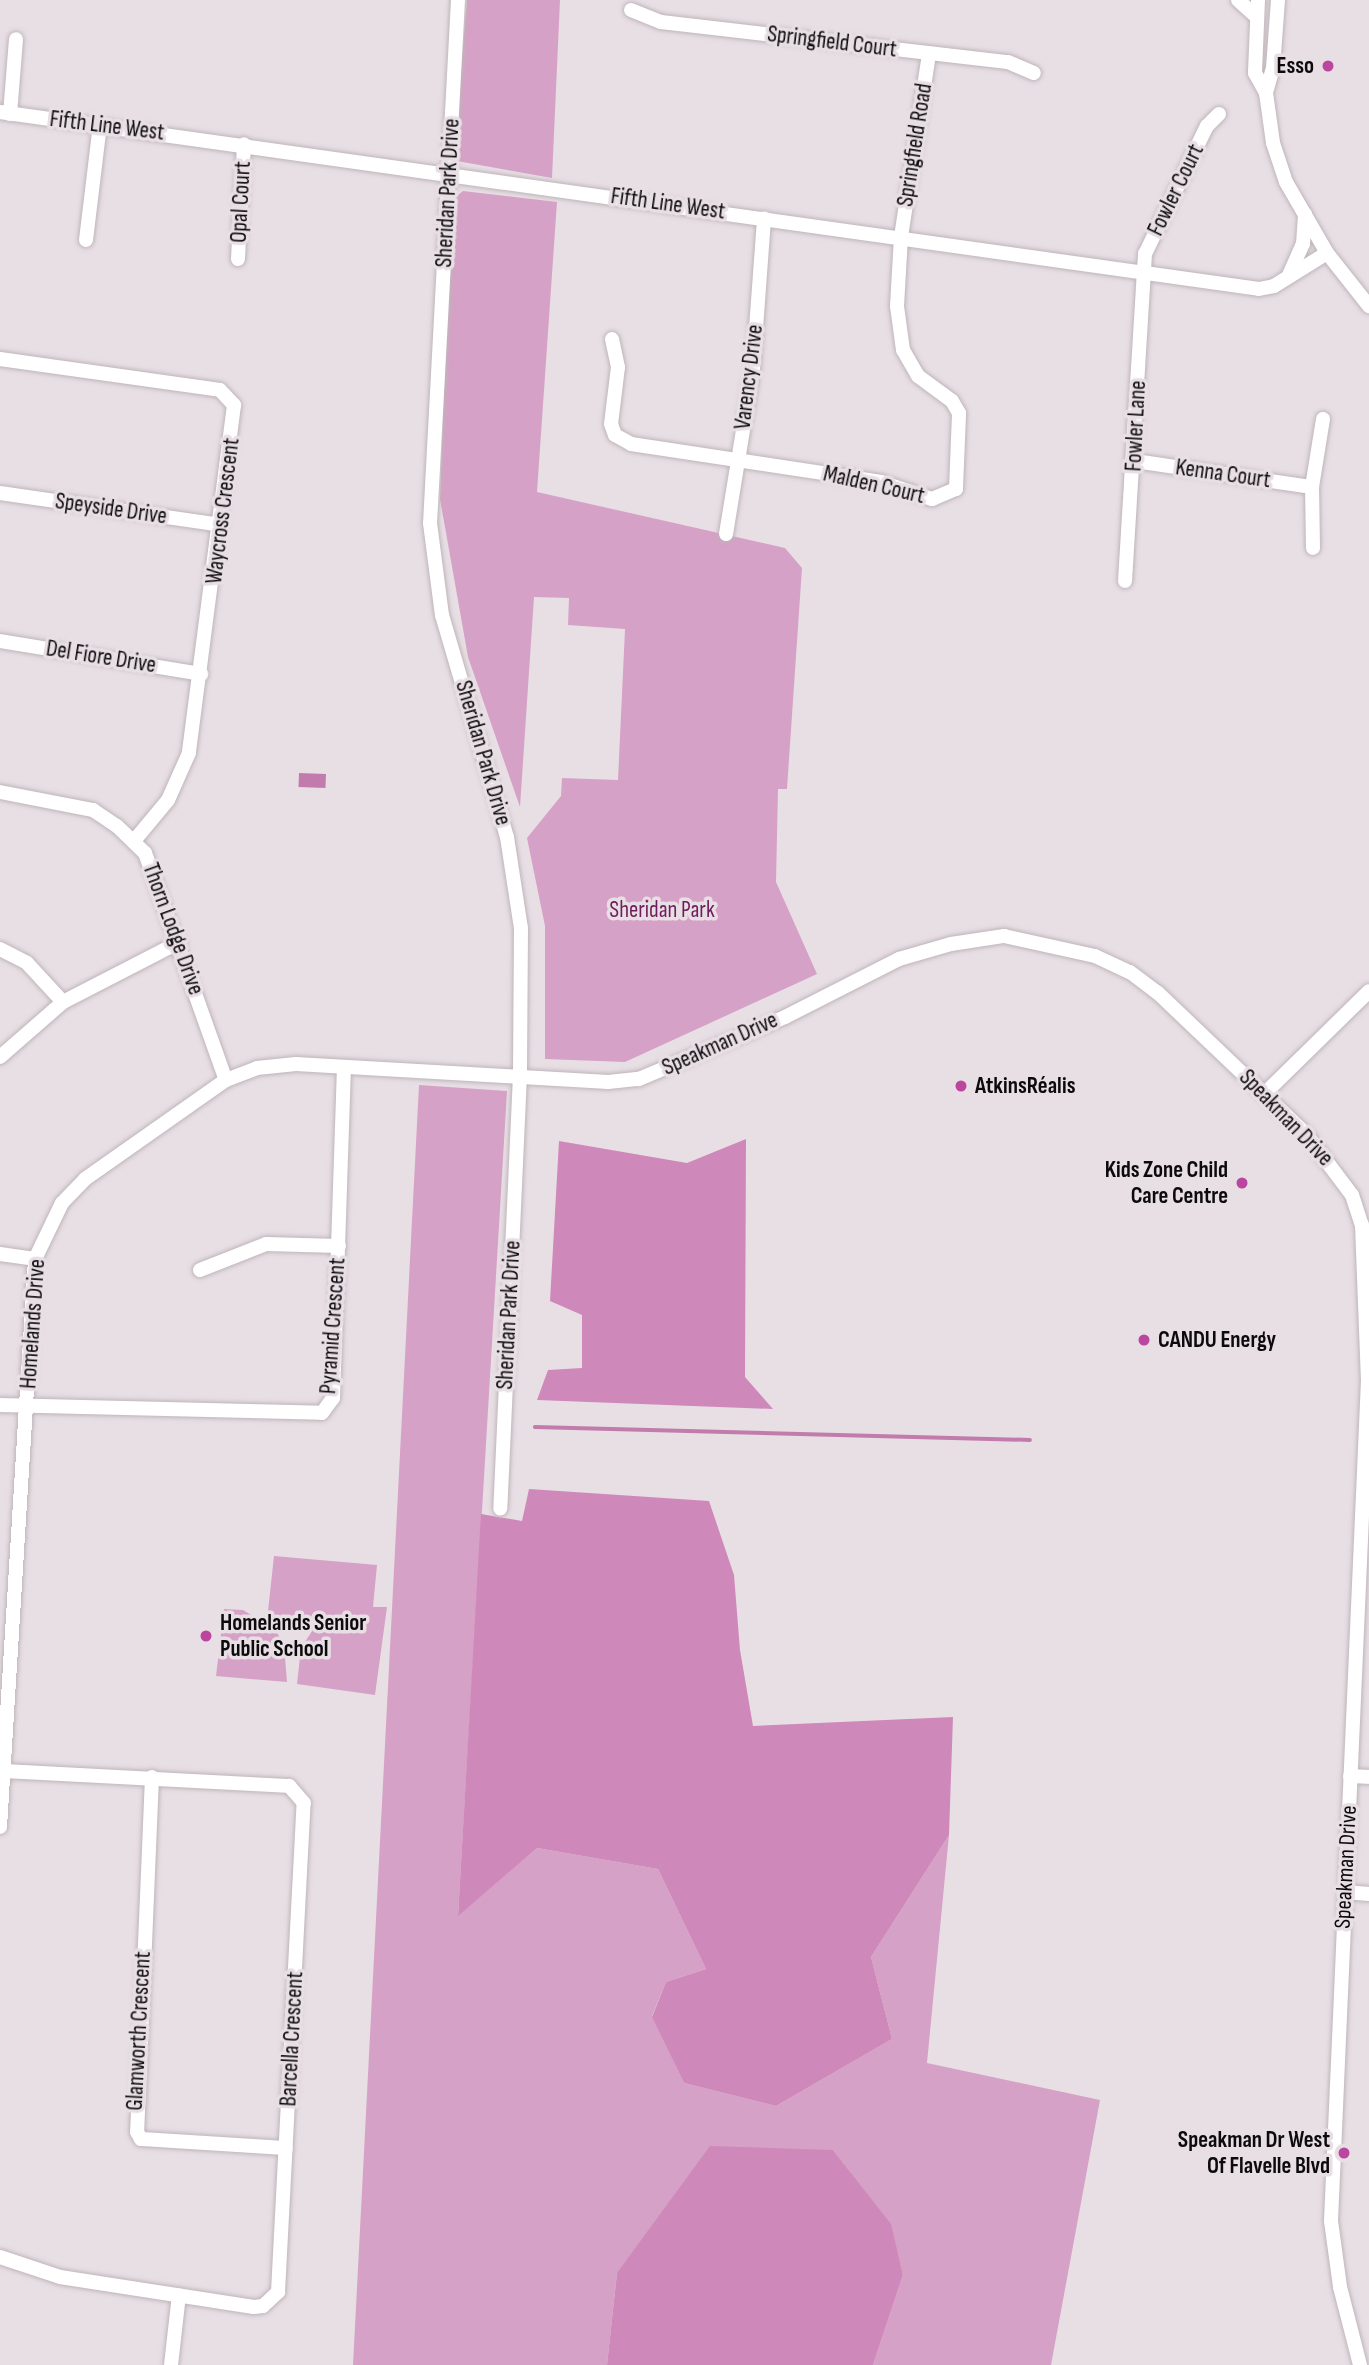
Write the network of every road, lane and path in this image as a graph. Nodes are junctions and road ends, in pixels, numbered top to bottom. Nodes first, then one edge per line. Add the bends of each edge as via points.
1 (458, 0) edge
2 (1238, 0) edge
3 (1258, 0) edge
4 (1278, 0) edge
5 (631, 10) dead end
6 (1257, 17) junction
7 (16, 40) dead end
8 (929, 53) junction
9 (1034, 74) dead end
10 (1266, 93) junction
11 (5, 113) edge
12 (1219, 114) dead end
13 (100, 125) junction
14 (244, 144) junction
15 (450, 172) junction
16 (1305, 214) junction
17 (764, 218) junction
18 (901, 237) junction
19 (86, 240) dead end
20 (1326, 253) junction
21 (238, 259) dead end
22 (1143, 271) junction
23 (1287, 279) junction
24 (1369, 306) edge
25 (612, 339) dead end
26 (0, 359) edge
27 (1323, 419) dead end
28 (738, 459) junction
29 (1135, 461) junction
30 (1312, 486) junction
31 (0, 493) edge
32 (221, 525) junction
33 (726, 534) dead end
34 (1312, 548) dead end
35 (1125, 581) dead end
36 (0, 641) edge
37 (201, 674) junction
38 (0, 792) edge
39 (134, 841) junction
40 (179, 942) junction
41 (0, 949) edge
42 (1369, 990) edge
43 (62, 1002) junction
44 (0, 1057) edge
45 (344, 1069) junction
46 (520, 1075) junction
47 (226, 1080) junction
48 (1264, 1094) junction
49 (339, 1246) junction
50 (0, 1254) edge
51 (35, 1259) junction
52 (200, 1269) dead end
53 (0, 1405) edge
54 (27, 1408) junction
55 (500, 1508) dead end
56 (6, 1771) junction
57 (1350, 1776) junction
58 (152, 1777) junction
59 (1369, 1777) edge
60 (0, 1827) edge
61 (1345, 1892) junction
62 (1369, 1894) edge
63 (286, 2148) junction
64 (0, 2258) edge
65 (179, 2295) junction
66 (171, 2365) edge
67 (1360, 2365) edge

1 - 15 street, Sheridan Park Drive
2 - 6 street
3 - 6 street
4 - 10 street via 1273,68
5 - 8 street, Springfield Court via 661,22
6 - 10 street via 1255,73
7 - 11 street
8 - 9 street, Springfield Court via 1008,62
8 - 18 street, Springfield Road
10 - 16 street via 1273,143 1286,182
11 - 13 street, Fifth Line West
12 - 22 street, Fowler Court via 1208,126 1145,254
13 - 14 street, Fifth Line West
13 - 19 street
14 - 15 street, Fifth Line West
14 - 21 street, Opal Court
15 - 17 street, Fifth Line West
15 - 46 street, Sheridan Park Drive via 431,475 433,569 442,615 507,837 521,928
16 - 20 street
16 - 23 street via 1298,261
17 - 18 street, Fifth Line West
17 - 28 street, Varency Drive via 753,369
18 - 22 street, Fifth Line West
18 - 28 street, Malden Court via 897,306 903,350 918,376 952,401 959,413 956,489 932,499 881,482
20 - 23 street, Fifth Line West
20 - 24 street
22 - 23 street, Fifth Line West via 1259,289
22 - 29 street, Fowler Lane
25 - 28 street, Malden Court via 618,367 610,412 615,435 631,444
26 - 32 street, Waycross Crescent via 220,390 234,405 235,415
27 - 30 street
28 - 33 street, Varency Drive
29 - 30 street, Kenna Court
29 - 35 street, Fowler Lane
30 - 34 street
31 - 32 street, Speyside Drive
32 - 37 street, Waycross Crescent
36 - 37 street, Del Fiore Drive
37 - 39 street, Waycross Crescent via 185,769 168,800
38 - 39 street, Thorn Lodge Drive via 93,810
39 - 40 street, Thorn Lodge Drive via 155,873
40 - 43 street
40 - 47 street, Thorn Lodge Drive
41 - 43 street via 27,963
42 - 48 street
43 - 44 street
45 - 46 street, Homelands Drive
45 - 47 street, Homelands Drive via 296,1064 257,1068
45 - 49 street, Pyramid Crescent
46 - 48 street, Speakman Drive via 608,1082 639,1079 785,1017 899,959 951,944 1004,936 1058,945 1130,972 1164,998
46 - 55 street, Sheridan Park Drive
47 - 51 street, Homelands Drive via 85,1179 62,1203
48 - 57 street, Speakman Drive via 1336,1169 1353,1195 1362,1225 1368,1381
49 - 52 street via 266,1244
49 - 54 street, Pyramid Crescent via 333,1398 322,1413
50 - 51 street
51 - 54 street, Homelands Drive
53 - 54 street
54 - 56 street, Homelands Drive
56 - 58 street, Barcella Crescent
56 - 60 street, Homelands Drive
57 - 59 street
57 - 61 street, Speakman Drive
58 - 63 street, Barcella Crescent via 289,1786 304,1803
58 - 63 street, Glamworth Crescent via 137,2132 141,2139
61 - 62 street
61 - 67 street, Speakman Drive via 1331,2221 1343,2306
63 - 65 street, Barcella Crescent via 278,2292 263,2306 254,2307
64 - 65 street, Barcella Crescent via 60,2277
65 - 66 street

